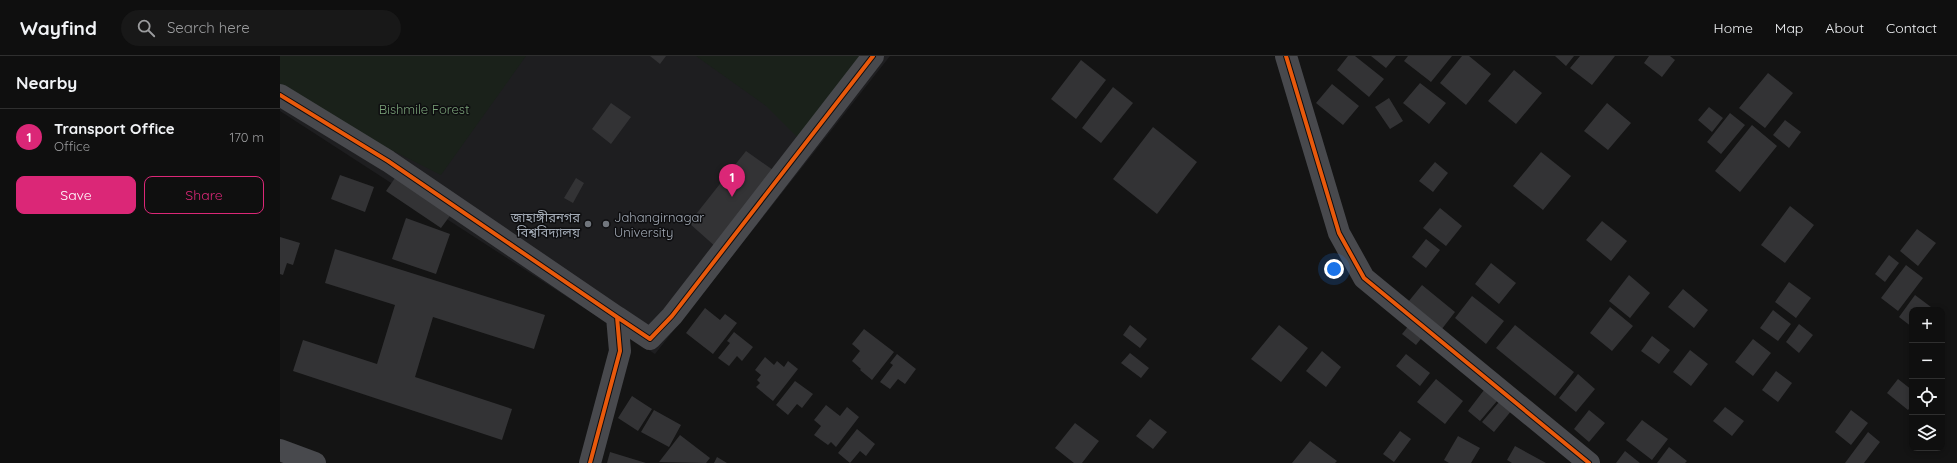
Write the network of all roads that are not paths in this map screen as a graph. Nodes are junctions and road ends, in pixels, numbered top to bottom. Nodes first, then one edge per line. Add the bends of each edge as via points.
1 (873, 56) edge
2 (1286, 56) edge
3 (280, 95) edge
4 (617, 317) junction
5 (280, 450) edge
6 (315, 463) edge
7 (590, 463) edge
8 (1589, 463) edge

1 - 4 street via 672,316 650,338
2 - 8 street via 1339,233 1364,278
3 - 4 street via 388,161
4 - 7 street via 620,351
5 - 6 street

